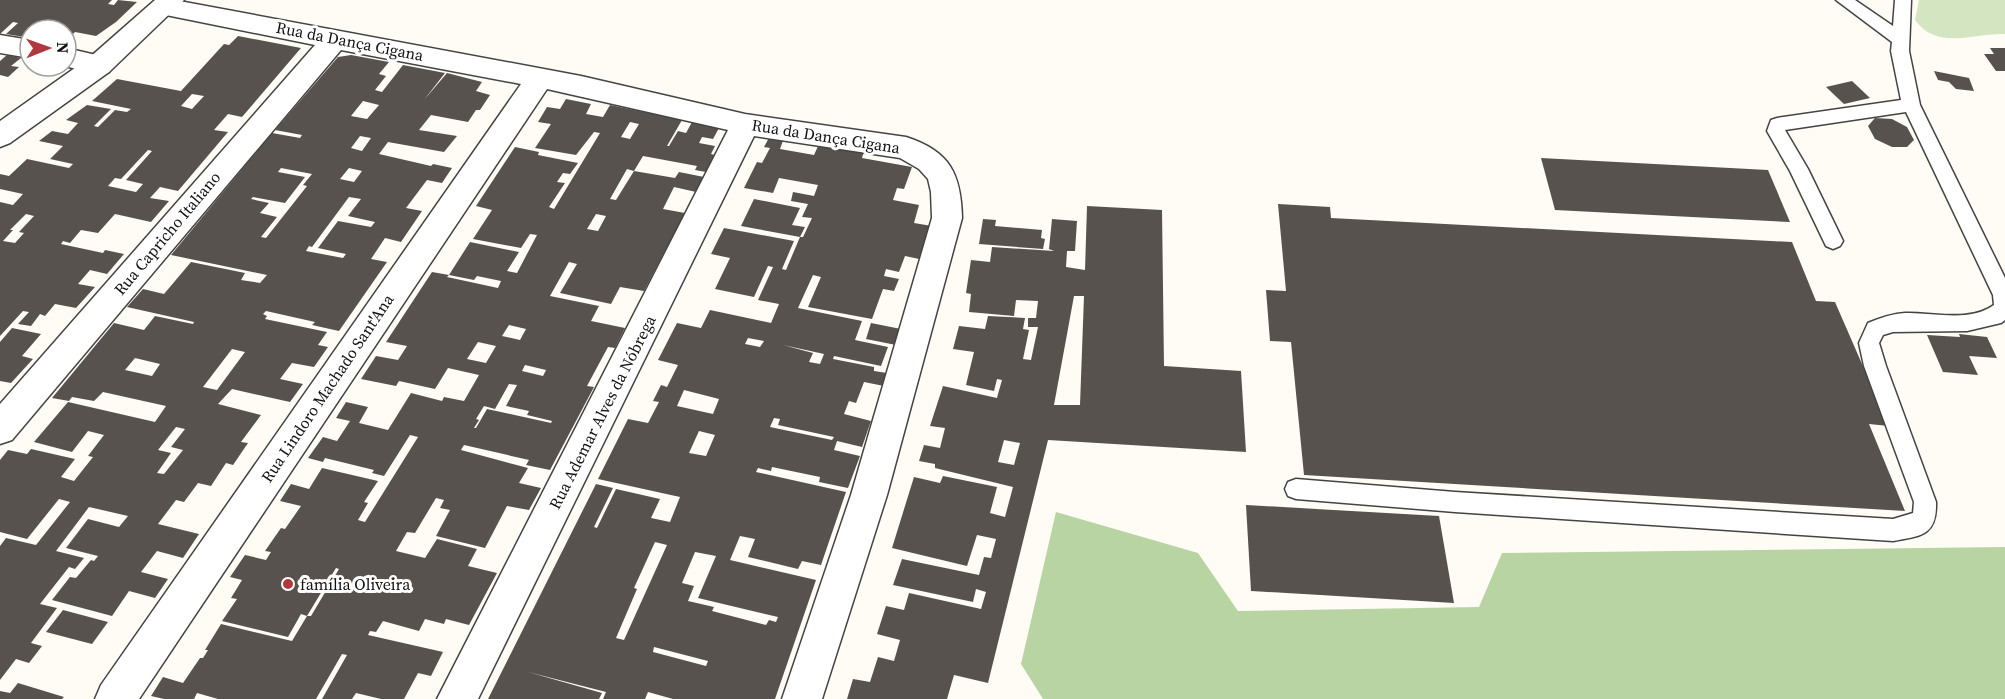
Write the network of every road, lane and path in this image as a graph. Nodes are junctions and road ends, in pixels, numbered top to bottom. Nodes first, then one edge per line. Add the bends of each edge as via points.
1 (1844, 0) edge
2 (1902, 0) edge
3 (168, 4) edge
4 (336, 38) junction
5 (1901, 40) junction
6 (0, 44) edge
7 (18, 47) edge
8 (78, 60) edge
9 (99, 65) junction
10 (540, 78) junction
11 (1911, 105) junction
12 (745, 124) junction
13 (0, 136) edge
14 (1833, 241) dead end
15 (0, 429) edge
16 (1296, 489) dead end
17 (115, 699) edge
18 (457, 699) edge
19 (802, 699) edge

1 - 5 lane
2 - 5 lane
3 - 4 street, Rua da Dança Cigana
3 - 9 street
4 - 10 street, Rua da Dança Cigana
4 - 15 street, Rua Capricho Italiano
5 - 11 lane
6 - 7 street
8 - 9 street
9 - 13 street
10 - 12 street, Rua da Dança Cigana
10 - 17 street, Rua Lindoro Machado Sant'Ana
11 - 14 lane via 1777,125 1776,131
11 - 16 lane via 2003,295 2005,309 1996,318 1981,322 1894,323 1875,329 1869,343 1925,502 1925,519 1912,527 1893,530
12 - 18 street, Rua Ademar Alves da Nóbrega
12 - 19 street, Rua da Dança Cigana via 906,148 929,160 942,173 947,193 947,218 869,495

